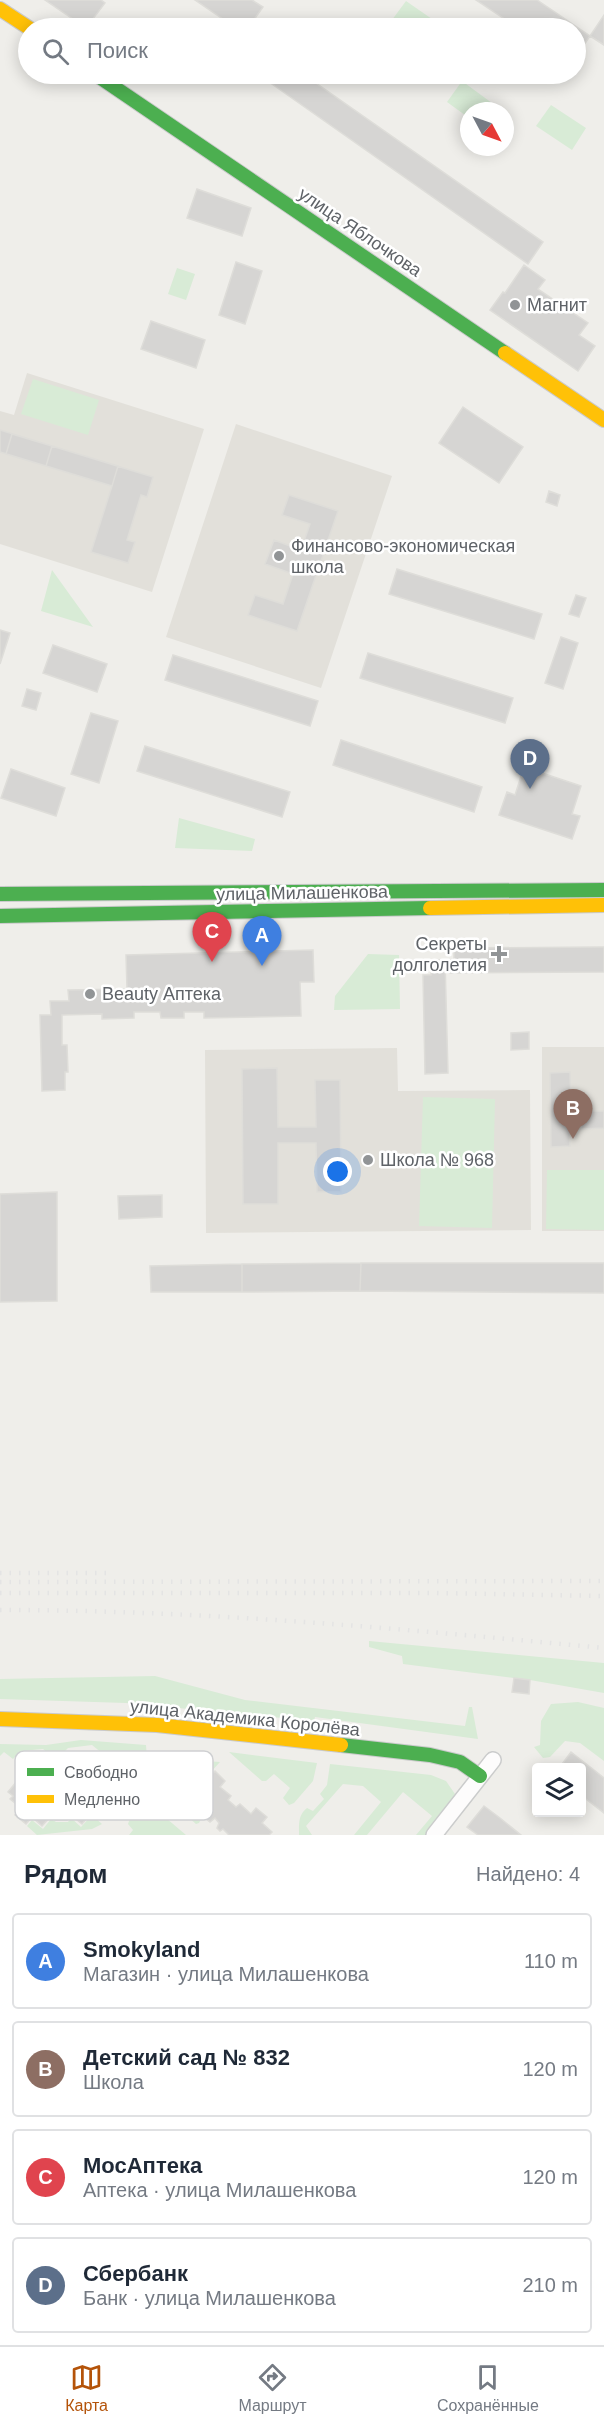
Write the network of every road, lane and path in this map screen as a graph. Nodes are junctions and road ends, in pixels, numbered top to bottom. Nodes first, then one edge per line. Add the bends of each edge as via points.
1 (0, 9) edge
2 (18, 21) edge
3 (110, 84) edge
4 (604, 420) edge
5 (604, 890) edge
6 (0, 894) edge
7 (604, 905) edge
8 (0, 916) edge
9 (0, 1719) edge
10 (493, 1760) dead end
11 (480, 1776) junction
12 (434, 1835) edge

1 - 2 main road
3 - 4 main road, улица Яблочкова
5 - 6 main road, улица Милашенкова
7 - 8 main road, улица Милашенкова
9 - 11 main road, улица Академика Королёва via 157,1725 338,1744 430,1755 460,1762
10 - 11 street
11 - 12 street

